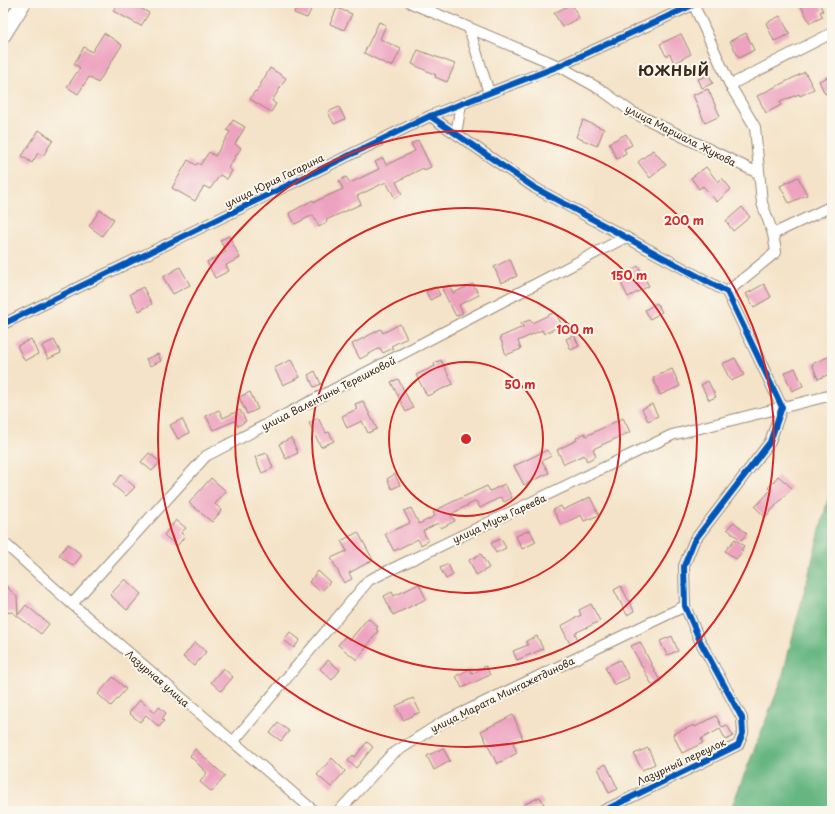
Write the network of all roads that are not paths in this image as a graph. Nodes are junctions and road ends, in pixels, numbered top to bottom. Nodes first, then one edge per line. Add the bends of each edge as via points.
1 (23, 3) edge
2 (411, 3) edge
3 (694, 4) edge
4 (469, 28) junction
5 (832, 33) edge
6 (3, 35) edge
7 (559, 66) junction
8 (730, 86) junction
9 (489, 93) junction
10 (461, 104) junction
11 (430, 116) junction
12 (456, 134) junction
13 (758, 173) junction
14 (832, 206) edge
15 (773, 234) junction
16 (626, 237) junction
17 (727, 292) junction
18 (3, 324) edge
19 (832, 395) edge
20 (782, 407) junction
21 (3, 542) edge
22 (72, 604) junction
23 (685, 606) junction
24 (233, 742) junction
25 (314, 811) edge
26 (339, 811) edge
27 (603, 811) edge

1 - 6 street
2 - 4 street, улица Маршала Жукова
3 - 7 street, улица Юрия Гагарина
3 - 8 street
4 - 7 street, улица Маршала Жукова
4 - 9 street
5 - 8 street
7 - 9 street, улица Юрия Гагарина
7 - 13 street, улица Маршала Жукова via 600,89 632,112
8 - 13 street via 754,127
9 - 10 street, улица Юрия Гагарина
10 - 11 street, улица Юрия Гагарина
10 - 12 street
11 - 12 street
11 - 18 street, улица Юрия Гагарина
12 - 16 street via 535,188
13 - 15 street via 762,203
14 - 15 street
15 - 17 street via 776,252
16 - 17 street
16 - 22 street, улица Валентины Терешковой via 206,456
17 - 20 street
19 - 20 street, улица Мусы Гареева
20 - 23 street via 770,442 694,541 684,566
20 - 24 street, улица Мусы Гареева via 672,436 369,580
21 - 22 street, Лазурная улица
22 - 24 street, Лазурная улица
23 - 26 street, улица Марата Мингажетдинова via 441,722 391,756
23 - 27 street, Лазурный переулок via 700,641 742,718 743,733 738,745
24 - 25 street, Лазурная улица

